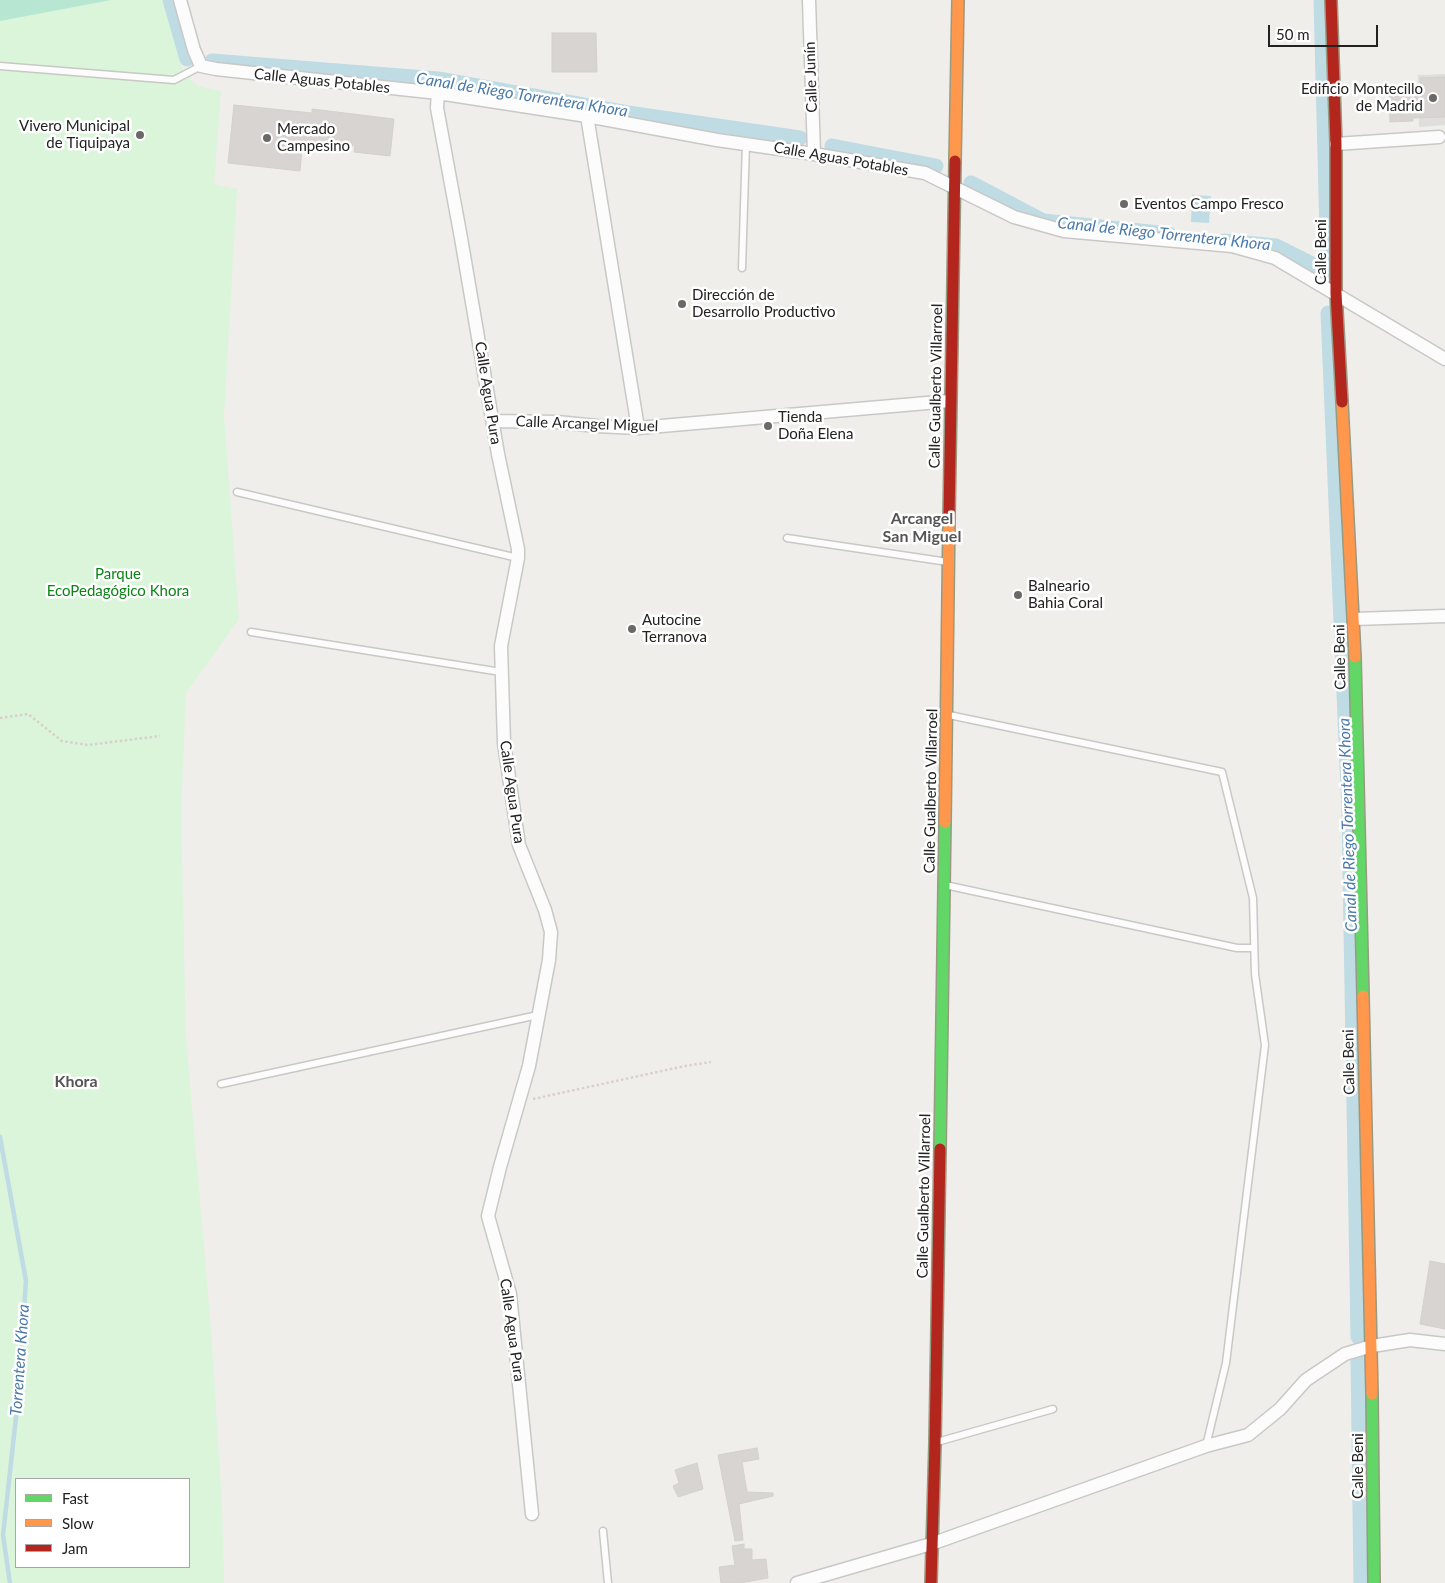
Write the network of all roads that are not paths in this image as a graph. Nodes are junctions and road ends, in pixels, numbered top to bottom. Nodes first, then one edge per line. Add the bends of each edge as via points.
1 (180, 0) edge
2 (809, 0) edge
3 (958, 0) edge
4 (1331, 0) edge
5 (0, 66) edge
6 (201, 66) junction
7 (438, 93) junction
8 (587, 116) junction
9 (1439, 138) dead end
10 (746, 144) junction
11 (1336, 144) junction
12 (814, 154) junction
13 (954, 188) junction
14 (742, 268) dead end
15 (1336, 293) junction
16 (1445, 359) edge
17 (950, 401) junction
18 (493, 421) junction
19 (638, 428) junction
20 (237, 492) dead end
21 (787, 538) dead end
22 (518, 558) junction
23 (949, 562) junction
24 (1445, 616) edge
25 (1354, 620) junction
26 (251, 632) dead end
27 (501, 672) junction
28 (947, 714) junction
29 (944, 885) junction
30 (1254, 948) junction
31 (539, 1015) junction
32 (221, 1084) dead end
33 (1445, 1344) edge
34 (1372, 1346) junction
35 (1053, 1409) dead end
36 (935, 1443) junction
37 (1206, 1446) junction
38 (532, 1514) dead end
39 (603, 1532) dead end
40 (931, 1544) junction
41 (608, 1583) edge
42 (797, 1583) edge
43 (931, 1583) edge
44 (1374, 1583) edge

1 - 6 street
2 - 12 street, Calle Junín
3 - 13 street, Calle Gualberto Villarroel
4 - 11 street, Calle Beni
5 - 6 lane via 174,80
6 - 7 street, Calle Aguas Potables
7 - 8 street, Calle Aguas Potables
7 - 18 street, Calle Agua Pura via 437,108
8 - 10 street, Calle Aguas Potables
8 - 19 street
9 - 11 street
10 - 12 street, Calle Aguas Potables
10 - 14 lane
11 - 15 street, Calle Beni
12 - 13 street, Calle Aguas Potables via 925,174
13 - 15 street, Calle Aguas Potables via 1014,217 1064,231 1232,246 1275,258
13 - 17 street, Calle Gualberto Villarroel
15 - 16 street, Calle Aguas Potables
15 - 25 street, Calle Beni
17 - 19 street, Calle Arcangel Miguel
17 - 23 street, Calle Gualberto Villarroel
18 - 19 street, Calle Arcangel Miguel
18 - 22 street, Calle Agua Pura
20 - 22 lane
21 - 23 lane
22 - 27 street, Calle Agua Pura via 500,646
23 - 28 street, Calle Gualberto Villarroel
24 - 25 street
25 - 34 street, Calle Beni
26 - 27 lane
27 - 31 street, Calle Agua Pura via 504,743 519,846 551,932
28 - 29 street, Calle Gualberto Villarroel
28 - 30 lane via 1222,772 1253,898
29 - 30 lane via 1237,948
29 - 36 street, Calle Gualberto Villarroel
30 - 37 lane via 1265,1045 1226,1363
31 - 32 lane
31 - 38 street, Calle Agua Pura via 529,1066 488,1216 510,1294
33 - 34 street via 1410,1340
34 - 37 street via 1345,1354 1306,1380 1280,1409 1248,1435
34 - 44 street, Calle Beni
35 - 36 lane
36 - 40 street, Calle Gualberto Villarroel
37 - 40 street
39 - 41 lane
40 - 42 street
40 - 43 street, Calle Gualberto Villarroel

